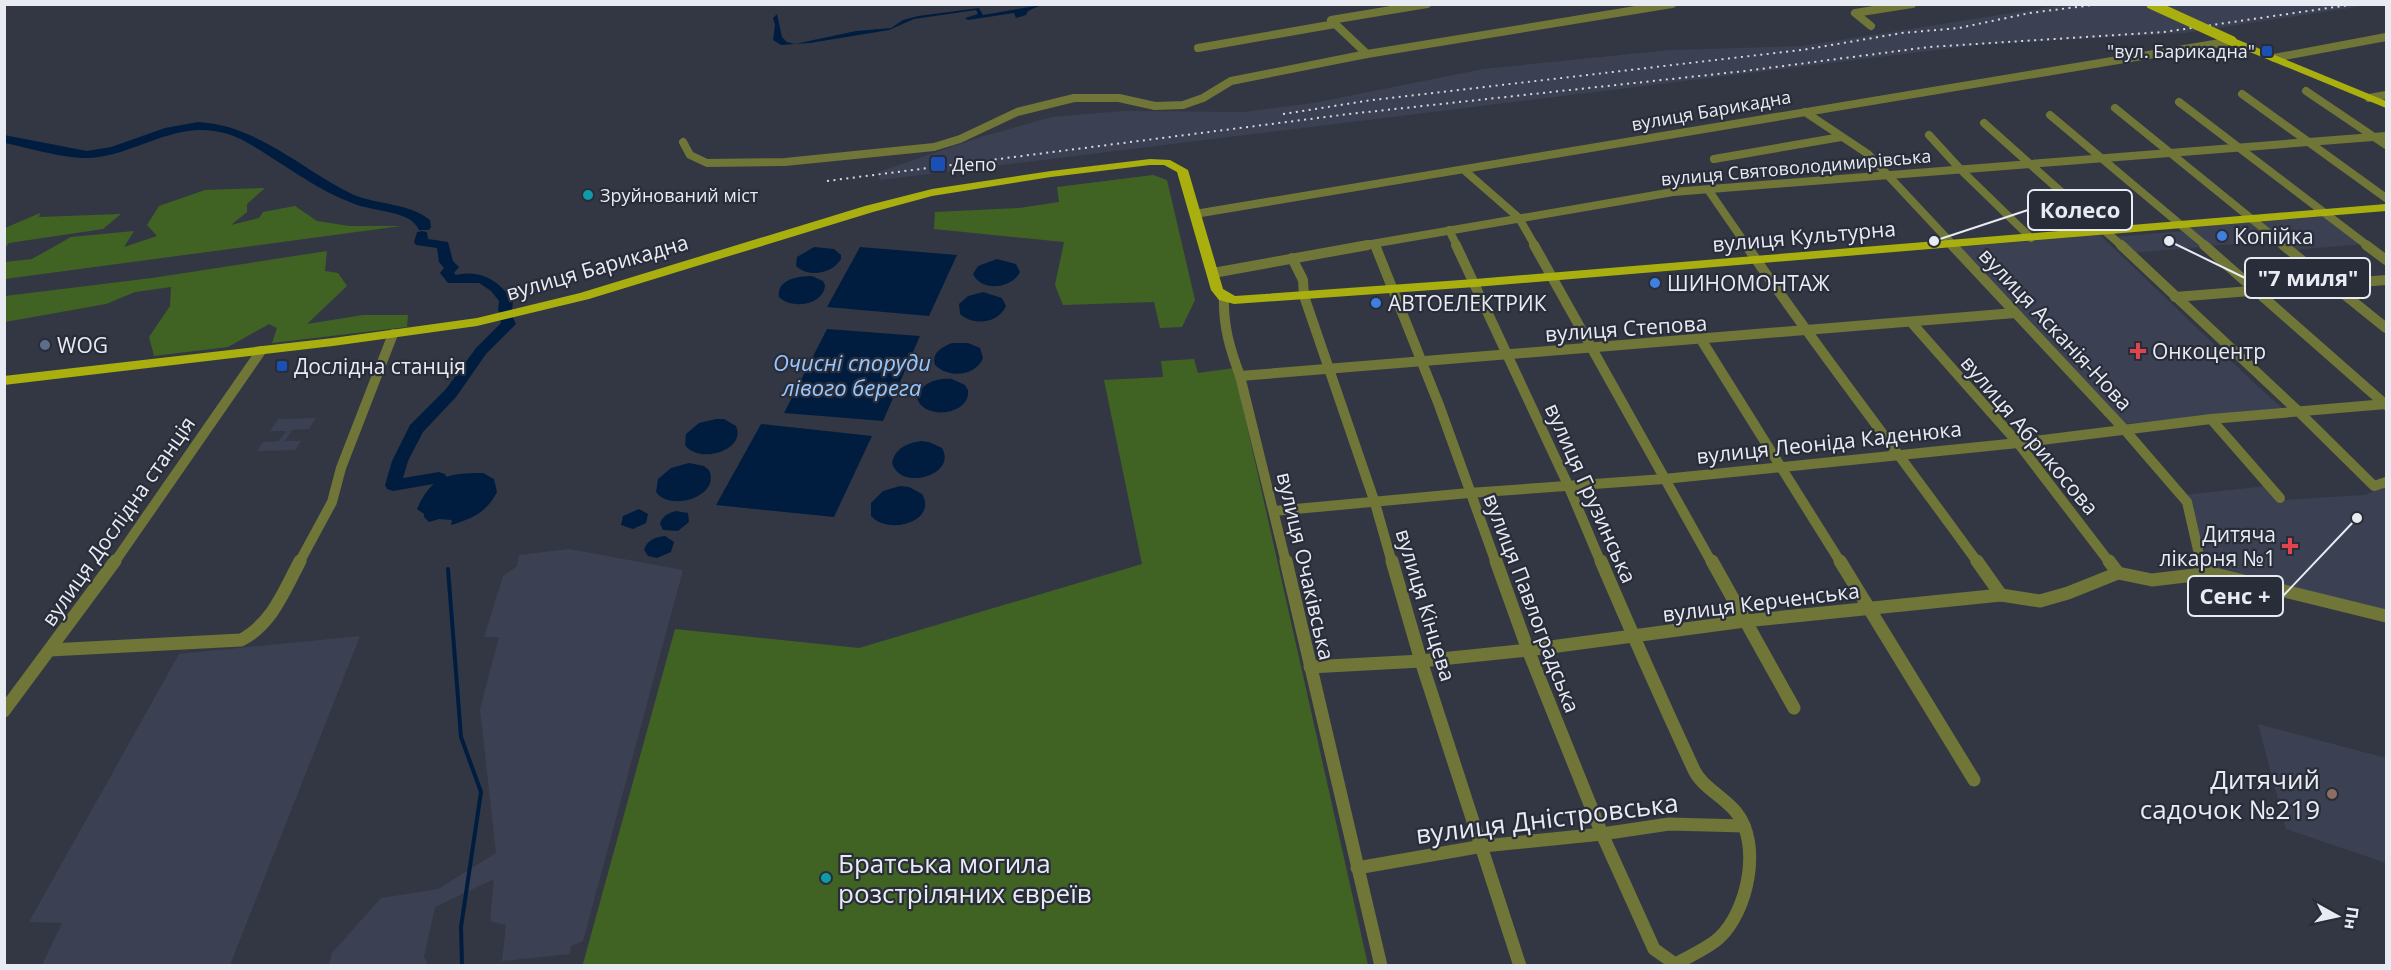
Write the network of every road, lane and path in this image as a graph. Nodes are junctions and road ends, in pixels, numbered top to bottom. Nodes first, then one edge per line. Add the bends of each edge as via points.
1 (1427, 4) edge
2 (1672, 4) edge
3 (1912, 4) edge
4 (2151, 4) edge
5 (1335, 24) junction
6 (1871, 26) dead end
7 (2386, 37) edge
8 (2232, 41) junction
9 (1198, 48) dead end
10 (1367, 54) junction
11 (2274, 58) junction
12 (2306, 91) dead end
13 (2242, 94) dead end
14 (2386, 95) edge
15 (2368, 98) junction
16 (2179, 102) dead end
17 (2386, 105) edge
18 (2115, 108) dead end
19 (1806, 112) junction
20 (2050, 115) dead end
21 (1984, 123) dead end
22 (1929, 135) dead end
23 (2386, 136) edge
24 (1841, 137) junction
25 (2374, 137) junction
26 (683, 142) dead end
27 (2307, 142) junction
28 (2386, 145) edge
29 (2241, 147) junction
30 (2171, 153) junction
31 (2102, 158) junction
32 (1714, 159) dead end
33 (2032, 164) junction
34 (1464, 170) junction
35 (1961, 170) junction
36 (1889, 176) junction
37 (1186, 179) joint
38 (1709, 191) junction
39 (2386, 198) edge
40 (2386, 208) edge
41 (2327, 213) junction
42 (1195, 214) junction
43 (1519, 218) junction
44 (2253, 219) junction
45 (2182, 225) junction
46 (1449, 230) junction
47 (2106, 231) junction
48 (2031, 238) junction
49 (1375, 244) junction
50 (1952, 244) junction
51 (1292, 258) junction
52 (1756, 260) junction
53 (2386, 260) edge
54 (1213, 273) junction
55 (1553, 276) junction
56 (2386, 280) edge
57 (1475, 283) junction
58 (2334, 285) junction
59 (1392, 289) junction
60 (2256, 292) junction
61 (1304, 296) junction
62 (1224, 297) junction
63 (2175, 297) junction
64 (2014, 313) junction
65 (1911, 322) junction
66 (2386, 328) edge
67 (1805, 331) junction
68 (393, 334) junction
69 (1702, 340) junction
70 (1592, 349) junction
71 (261, 351) junction
72 (1505, 354) junction
73 (1420, 361) junction
74 (1328, 369) junction
75 (1240, 376) junction
76 (4, 381) edge
77 (2386, 405) edge
78 (2298, 411) junction
79 (2211, 419) junction
80 (2124, 429) junction
81 (2018, 443) junction
82 (1900, 455) junction
83 (1782, 466) junction
84 (1664, 479) junction
85 (2386, 482) edge
86 (1568, 485) junction
87 (1470, 493) junction
88 (2280, 498) dead end
89 (1375, 502) junction
90 (1274, 511) junction
91 (2198, 550) dead end
92 (2118, 573) junction
93 (2001, 595) junction
94 (1869, 609) junction
95 (2386, 616) edge
96 (1745, 621) junction
97 (1633, 637) junction
98 (50, 650) junction
99 (1528, 650) junction
100 (1421, 661) junction
101 (1310, 667) junction
102 (1794, 708) dead end
103 (4, 711) edge
104 (1974, 780) dead end
105 (1744, 826) junction
106 (1602, 834) junction
107 (1483, 846) junction
108 (1357, 868) junction
109 (1673, 965) edge
110 (1381, 966) edge
111 (1520, 966) edge

1 - 5 street via 1331,21
2 - 10 street
3 - 6 street via 1855,13
4 - 8 main road, bridge
5 - 9 street
5 - 10 street
7 - 11 street
8 - 11 main road
8 - 19 street, вулиця Барикадна
10 - 26 street via 1231,81 1183,105 1155,106 1106,97 1059,101 1017,112 934,147 785,162 707,163 690,155
11 - 15 main road
12 - 25 street
13 - 27 street
14 - 15 street
15 - 17 main road
16 - 29 street
18 - 30 street
19 - 24 street, вулиця Асканія-Нова
19 - 34 street, вулиця Барикадна
20 - 31 street
21 - 33 street
22 - 35 street
23 - 25 street, вулиця Святоволодимирівська
24 - 32 street
24 - 36 street, вулиця Асканія-Нова via 1868,154
25 - 27 street, вулиця Святоволодимирівська
25 - 28 street
27 - 29 street, вулиця Святоволодимирівська
27 - 39 street
29 - 30 street, вулиця Святоволодимирівська
29 - 41 street
30 - 31 street, вулиця Святоволодимирівська
30 - 44 street
31 - 33 street, вулиця Святоволодимирівська
31 - 45 street
33 - 35 street, вулиця Святоволодимирівська
33 - 47 street
34 - 42 street, вулиця Барикадна
34 - 43 street
35 - 36 street, вулиця Святоволодимирівська
35 - 48 street
36 - 38 street, вулиця Святоволодимирівська
36 - 50 street, вулиця Асканія-Нова
37 - 42 main road, вулиця Очаківська
37 - 68 main road, вулиця Барикадна via 1176,166 1150,162 932,194 869,209 584,296 477,322
38 - 43 street, вулиця Святоволодимирівська via 1635,197
38 - 52 street
40 - 41 main road, вулиця Культурна
41 - 44 main road, вулиця Культурна
41 - 53 street
42 - 54 main road, вулиця Очаківська
43 - 46 street, вулиця Святоволодимирівська
43 - 55 street
44 - 45 main road, вулиця Культурна
44 - 58 street
45 - 47 main road, вулиця Культурна
45 - 60 street
46 - 49 street, вулиця Святоволодимирівська
46 - 57 street, вулиця Грузинська
47 - 48 main road, вулиця Культурна
47 - 63 street
48 - 50 main road, вулиця Культурна
49 - 51 street, вулиця Святоволодимирівська
49 - 59 street, вулиця Павлоградська
50 - 52 main road, вулиця Культурна
50 - 64 street, вулиця Асканія-Нова
51 - 54 street, вулиця Святоволодимирівська
51 - 61 street, вулиця Кінцева via 1303,280
52 - 55 main road, вулиця Культурна
52 - 67 street
54 - 62 main road, вулиця Очаківська via 1217,290
55 - 57 main road, вулиця Культурна
55 - 70 street
56 - 58 street
57 - 59 main road, вулиця Культурна
57 - 72 street, вулиця Грузинська
58 - 60 street
58 - 66 street
59 - 61 main road, вулиця Культурна
59 - 73 street, вулиця Павлоградська
60 - 63 street
60 - 77 street
61 - 62 main road, вулиця Культурна via 1245,300
61 - 74 street, вулиця Кінцева
62 - 75 street, вулиця Очаківська via 1225,327
63 - 78 street
64 - 65 street, вулиця Степова
64 - 80 street, вулиця Асканія-Нова
65 - 67 street, вулиця Степова
65 - 81 street, вулиця Абрикосова
67 - 69 street, вулиця Степова
67 - 82 street
68 - 71 main road, вулиця Барикадна
68 - 98 street via 341,468 332,502 275,608 255,633 242,640
69 - 70 street, вулиця Степова
69 - 83 street
70 - 72 street, вулиця Степова
70 - 84 street
71 - 76 main road, вулиця Барикадна
71 - 98 street, вулиця Дослідна станція
72 - 73 street, вулиця Степова
72 - 86 street, вулиця Грузинська
73 - 74 street, вулиця Степова
73 - 87 street, вулиця Павлоградська
74 - 75 street, вулиця Степова
74 - 89 street, вулиця Кінцева
75 - 90 street, вулиця Очаківська
77 - 78 street, вулиця Леоніда Каденюка
78 - 79 street, вулиця Леоніда Каденюка
78 - 85 street via 2374,486
79 - 80 street, вулиця Леоніда Каденюка
79 - 88 street
80 - 81 street, вулиця Леоніда Каденюка
80 - 91 street, вулиця Асканія-Нова via 2187,502
81 - 82 street, вулиця Леоніда Каденюка
81 - 92 street, вулиця Абрикосова
82 - 83 street, вулиця Леоніда Каденюка
82 - 93 street
83 - 84 street, вулиця Леоніда Каденюка
83 - 94 street
84 - 86 street, вулиця Леоніда Каденюка
84 - 96 street
86 - 87 street, вулиця Леоніда Каденюка
86 - 97 street, вулиця Грузинська
87 - 89 street, вулиця Леоніда Каденюка
87 - 99 street, вулиця Павлоградська
89 - 90 street, вулиця Леоніда Каденюка
89 - 100 street, вулиця Кінцева
90 - 101 street, вулиця Очаківська
92 - 93 street, вулиця Керченська via 2040,601
92 - 95 street via 2152,580 2211,573
93 - 94 street, вулиця Керченська
94 - 96 street, вулиця Керченська
94 - 104 street
96 - 97 street, вулиця Керченська
96 - 102 street
97 - 99 street, вулиця Керченська
97 - 105 street, вулиця Грузинська via 1696,774 1736,812
98 - 103 street, вулиця Дослідна станція
99 - 100 street, вулиця Керченська
99 - 106 street, вулиця Павлоградська
100 - 101 street, вулиця Керченська
100 - 107 street, вулиця Кінцева
101 - 108 street, вулиця Очаківська
105 - 106 street, вулиця Дністровська via 1669,824
105 - 109 street via 1751,852 1738,912 1719,938
106 - 107 street, вулиця Дністровська
106 - 109 street, вулиця Павлоградська via 1653,949
107 - 108 street, вулиця Дністровська
107 - 111 street, вулиця Кінцева
108 - 110 street, вулиця Очаківська

